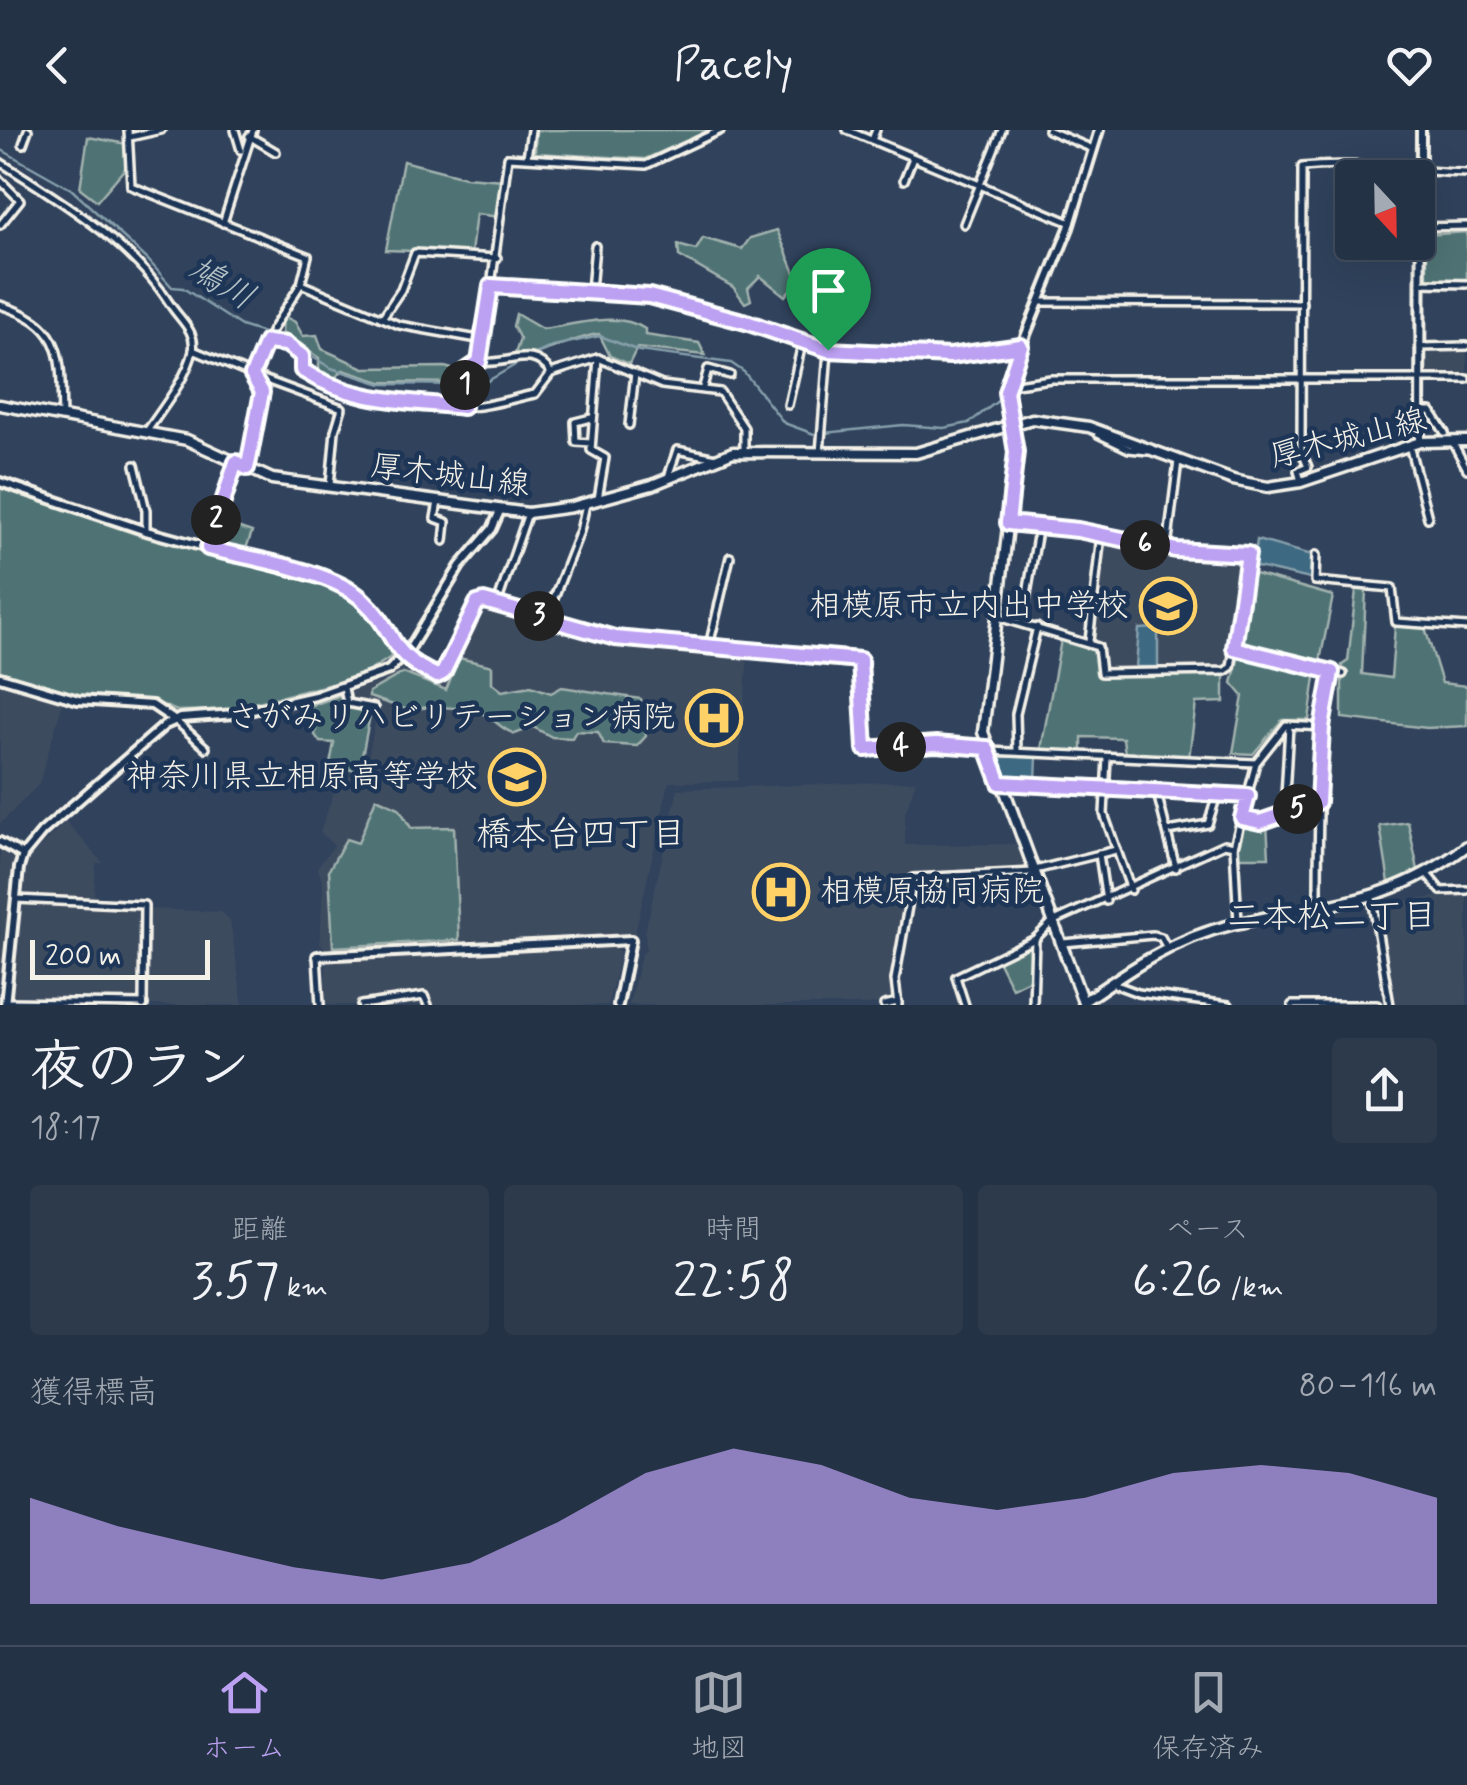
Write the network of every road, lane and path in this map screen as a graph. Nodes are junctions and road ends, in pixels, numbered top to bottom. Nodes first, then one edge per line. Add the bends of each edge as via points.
1 (28, 130) edge
2 (161, 130) edge
3 (236, 130) edge
4 (531, 130) edge
5 (720, 130) edge
6 (847, 130) edge
7 (876, 130) edge
8 (1002, 130) edge
9 (1048, 130) edge
10 (1099, 130) edge
11 (1421, 130) edge
12 (251, 133) edge
13 (129, 134) edge
14 (872, 140) junction
15 (23, 144) dead end
16 (1093, 149) junction
17 (276, 152) dead end
18 (242, 153) junction
19 (527, 158) junction
20 (913, 158) junction
21 (1421, 160) edge
22 (0, 162) edge
23 (1335, 165) edge
24 (1435, 173) edge
25 (1467, 174) edge
26 (0, 180) edge
27 (904, 180) dead end
28 (980, 185) junction
29 (223, 223) junction
30 (1070, 223) junction
31 (964, 224) dead end
32 (0, 225) edge
33 (1435, 226) edge
34 (1467, 226) edge
35 (595, 246) dead end
36 (496, 258) junction
37 (1420, 260) edge
38 (301, 284) junction
39 (1420, 284) junction
40 (1467, 284) edge
41 (491, 286) junction
42 (591, 290) junction
43 (1040, 302) junction
44 (1302, 303) junction
45 (0, 305) edge
46 (382, 318) junction
47 (481, 336) junction
48 (267, 340) junction
49 (802, 344) junction
50 (1021, 346) junction
51 (1420, 346) junction
52 (1467, 346) edge
53 (193, 350) junction
54 (828, 350) junction
55 (598, 358) junction
56 (479, 362) junction
57 (635, 373) junction
58 (552, 374) junction
59 (253, 376) junction
60 (730, 376) dead end
61 (1420, 379) junction
62 (1467, 379) edge
63 (1301, 380) junction
64 (1006, 386) junction
65 (703, 388) junction
66 (788, 404) dead end
67 (463, 407) junction
68 (0, 408) edge
69 (1420, 411) junction
70 (62, 417) junction
71 (591, 418) junction
72 (1012, 423) junction
73 (629, 425) dead end
74 (146, 432) junction
75 (1448, 436) junction
76 (1420, 442) junction
77 (1467, 442) edge
78 (592, 443) junction
79 (1409, 444) junction
80 (744, 451) junction
81 (820, 453) junction
82 (716, 458) junction
83 (1178, 461) junction
84 (236, 462) junction
85 (135, 465) dead end
86 (247, 468) junction
87 (1467, 469) edge
88 (667, 480) junction
89 (0, 482) edge
90 (1301, 482) junction
91 (330, 486) junction
92 (438, 499) junction
93 (598, 500) junction
94 (586, 504) junction
95 (500, 511) junction
96 (528, 513) junction
97 (1428, 518) dead end
98 (1008, 523) junction
99 (1038, 525) junction
100 (146, 531) junction
101 (1101, 535) junction
102 (444, 540) dead end
103 (208, 548) junction
104 (1166, 548) junction
105 (1316, 556) dead end
106 (730, 557) dead end
107 (497, 604) junction
108 (995, 616) junction
109 (546, 618) junction
110 (1022, 624) junction
111 (1467, 626) edge
112 (1038, 628) junction
113 (1089, 642) junction
114 (709, 646) junction
115 (1234, 648) junction
116 (403, 658) junction
117 (860, 660) joint
118 (1332, 672) junction
119 (1343, 674) dead end
120 (0, 677) edge
121 (344, 688) junction
122 (374, 708) dead end
123 (174, 720) junction
124 (1289, 725) junction
125 (1322, 727) junction
126 (206, 748) dead end
127 (988, 750) junction
128 (1017, 752) junction
129 (1108, 758) junction
130 (1256, 763) junction
131 (1000, 783) junction
132 (1105, 791) junction
133 (1157, 793) junction
134 (1217, 794) junction
135 (1248, 796) junction
136 (1318, 802) junction
137 (1284, 813) junction
138 (1242, 818) junction
139 (1167, 831) junction
140 (0, 842) edge
141 (1234, 846) junction
142 (1467, 846) edge
143 (1116, 850) junction
144 (23, 854) junction
145 (1099, 854) junction
146 (1176, 868) junction
147 (1033, 871) junction
148 (1427, 874) junction
149 (1131, 890) junction
150 (1467, 890) edge
151 (1372, 898) junction
152 (16, 899) junction
153 (1106, 901) junction
154 (1318, 910) junction
155 (1052, 922) junction
156 (1238, 923) junction
157 (1036, 938) junction
158 (1060, 943) junction
159 (1168, 948) junction
160 (317, 956) joint
161 (4, 968) edge
162 (1112, 983) junction
163 (1191, 1003) edge
164 (5, 1004) edge
165 (898, 1004) edge
166 (1081, 1004) edge
167 (1363, 1004) edge
168 (143, 1005) edge
169 (320, 1005) edge
170 (361, 1005) edge
171 (428, 1005) edge
172 (618, 1005) edge
173 (884, 1005) edge
174 (966, 1005) edge
175 (1033, 1005) edge
176 (1229, 1005) edge
177 (1292, 1005) edge
178 (1377, 1005) edge
179 (1390, 1005) edge

1 - 15 street
2 - 13 street
3 - 18 street
4 - 19 street
5 - 19 street via 646,165
6 - 14 street
7 - 14 street
8 - 28 street
9 - 16 street
10 - 16 street
11 - 21 street
12 - 17 street
12 - 18 street
13 - 29 street via 131,186
14 - 20 street
16 - 30 street
18 - 29 street
19 - 36 street via 507,160
20 - 27 street
20 - 28 street
22 - 53 street via 132,253 191,330
23 - 44 street via 1302,167
24 - 25 street
26 - 32 street via 20,200
28 - 30 street
28 - 31 street
29 - 38 street via 308,256
30 - 43 street
33 - 34 street
35 - 42 street
36 - 41 street
36 - 46 street via 415,253
37 - 39 street
38 - 46 street
38 - 48 street
39 - 40 street
39 - 51 street
41 - 42 street
41 - 47 street
42 - 49 street via 675,302
43 - 44 street
43 - 50 street
44 - 63 street
45 - 70 street via 36,318 54,341
46 - 47 street via 422,331
47 - 56 street
48 - 59 street
48 - 67 street via 302,356 302,370 357,393 395,404
49 - 54 street
49 - 66 street
50 - 54 street via 950,356
50 - 64 street
51 - 52 street
51 - 61 street
53 - 59 street
53 - 74 street
54 - 81 street
55 - 57 street
55 - 58 street
55 - 71 street
56 - 58 street via 534,356
56 - 67 street via 468,368
57 - 65 street via 662,385
57 - 73 street
58 - 67 street via 535,394
59 - 86 street via 262,392
59 - 91 street via 342,408
60 - 65 street via 708,369
61 - 62 street
61 - 63 street
61 - 69 street
63 - 64 street via 1050,379
63 - 90 street via 1301,451 1308,467 1298,471
64 - 72 street
65 - 80 street via 722,394 737,413
68 - 70 main road, 厚木城山線
69 - 75 street via 1432,411
69 - 76 street
70 - 74 main road, 厚木城山線
71 - 78 street
71 - 78 street via 575,422 576,442
72 - 81 main road, 厚木城山線 via 931,451
72 - 83 main road, 厚木城山線 via 1089,427
72 - 98 main road via 1016,452
74 - 84 main road, 厚木城山線 via 199,444
75 - 76 main road, 厚木城山線
75 - 77 main road, 厚木城山線
75 - 87 street
76 - 79 main road, 厚木城山線
78 - 93 street via 592,452 605,458
79 - 90 main road, 厚木城山線
79 - 97 street
80 - 81 main road, 厚木城山線
80 - 82 main road, 厚木城山線
82 - 88 main road, 厚木城山線
82 - 88 street via 678,450
83 - 90 main road, 厚木城山線 via 1253,486
83 - 104 street
84 - 86 main road, 厚木城山線
84 - 103 street
85 - 100 street
86 - 91 main road, 厚木城山線 via 272,479
88 - 93 main road, 厚木城山線
89 - 100 street
91 - 92 main road, 厚木城山線
92 - 95 main road, 厚木城山線
92 - 102 street via 435,517 446,521
93 - 94 main road, 厚木城山線
94 - 96 main road, 厚木城山線
94 - 109 street
95 - 96 main road, 厚木城山線
95 - 116 street
96 - 107 street
98 - 99 street
98 - 108 main road
99 - 101 street
99 - 110 street
100 - 103 street
101 - 104 street
101 - 113 street
103 - 116 street via 349,590 376,614
104 - 115 street via 1248,554
105 - 111 street via 1315,580 1392,588 1396,622
106 - 114 street
107 - 109 street
107 - 116 street via 477,603 440,676
108 - 110 street
108 - 127 main road via 982,714
109 - 114 street via 615,638
110 - 112 street
112 - 113 street
112 - 128 street via 1016,714
113 - 115 street via 1101,649 1098,670 1104,673 1226,671
114 - 117 street
115 - 118 street
116 - 121 street
117 - 127 street via 865,749 936,744
118 - 119 street
118 - 125 street
120 - 123 street via 78,700 152,705
121 - 122 street via 347,704
121 - 123 street via 235,714
123 - 126 street
123 - 144 street
124 - 125 street
124 - 130 street
124 - 137 street
125 - 136 street
127 - 128 street
127 - 131 main road
128 - 129 street
129 - 130 street
129 - 132 street
130 - 135 street
131 - 132 street
131 - 147 main road
132 - 133 street
132 - 143 street via 1104,814
133 - 134 street
133 - 139 street
134 - 135 street
134 - 139 street via 1208,824
135 - 138 street
136 - 137 street
136 - 154 street
137 - 138 street via 1260,822
138 - 141 street
139 - 146 street
140 - 144 street
141 - 146 street via 1224,844
141 - 156 street
142 - 148 main road
143 - 145 street
143 - 149 street
144 - 152 street
145 - 147 street
145 - 153 street
146 - 149 street
147 - 155 main road
147 - 165 street via 913,878 895,980
148 - 150 street via 1441,891
148 - 151 main road
149 - 153 street
151 - 154 main road
151 - 179 street
152 - 161 street
152 - 168 street via 144,905
153 - 155 street
154 - 156 main road
155 - 157 street
155 - 158 main road
156 - 159 main road
157 - 174 street via 956,977
157 - 175 street
158 - 159 street via 1153,935
158 - 166 main road
159 - 162 main road
160 - 169 street
160 - 172 street via 631,940
161 - 164 street
162 - 163 street
162 - 166 main road
163 - 176 street
164 - 168 street
165 - 173 street
167 - 177 street
167 - 178 street
170 - 171 street via 424,996

